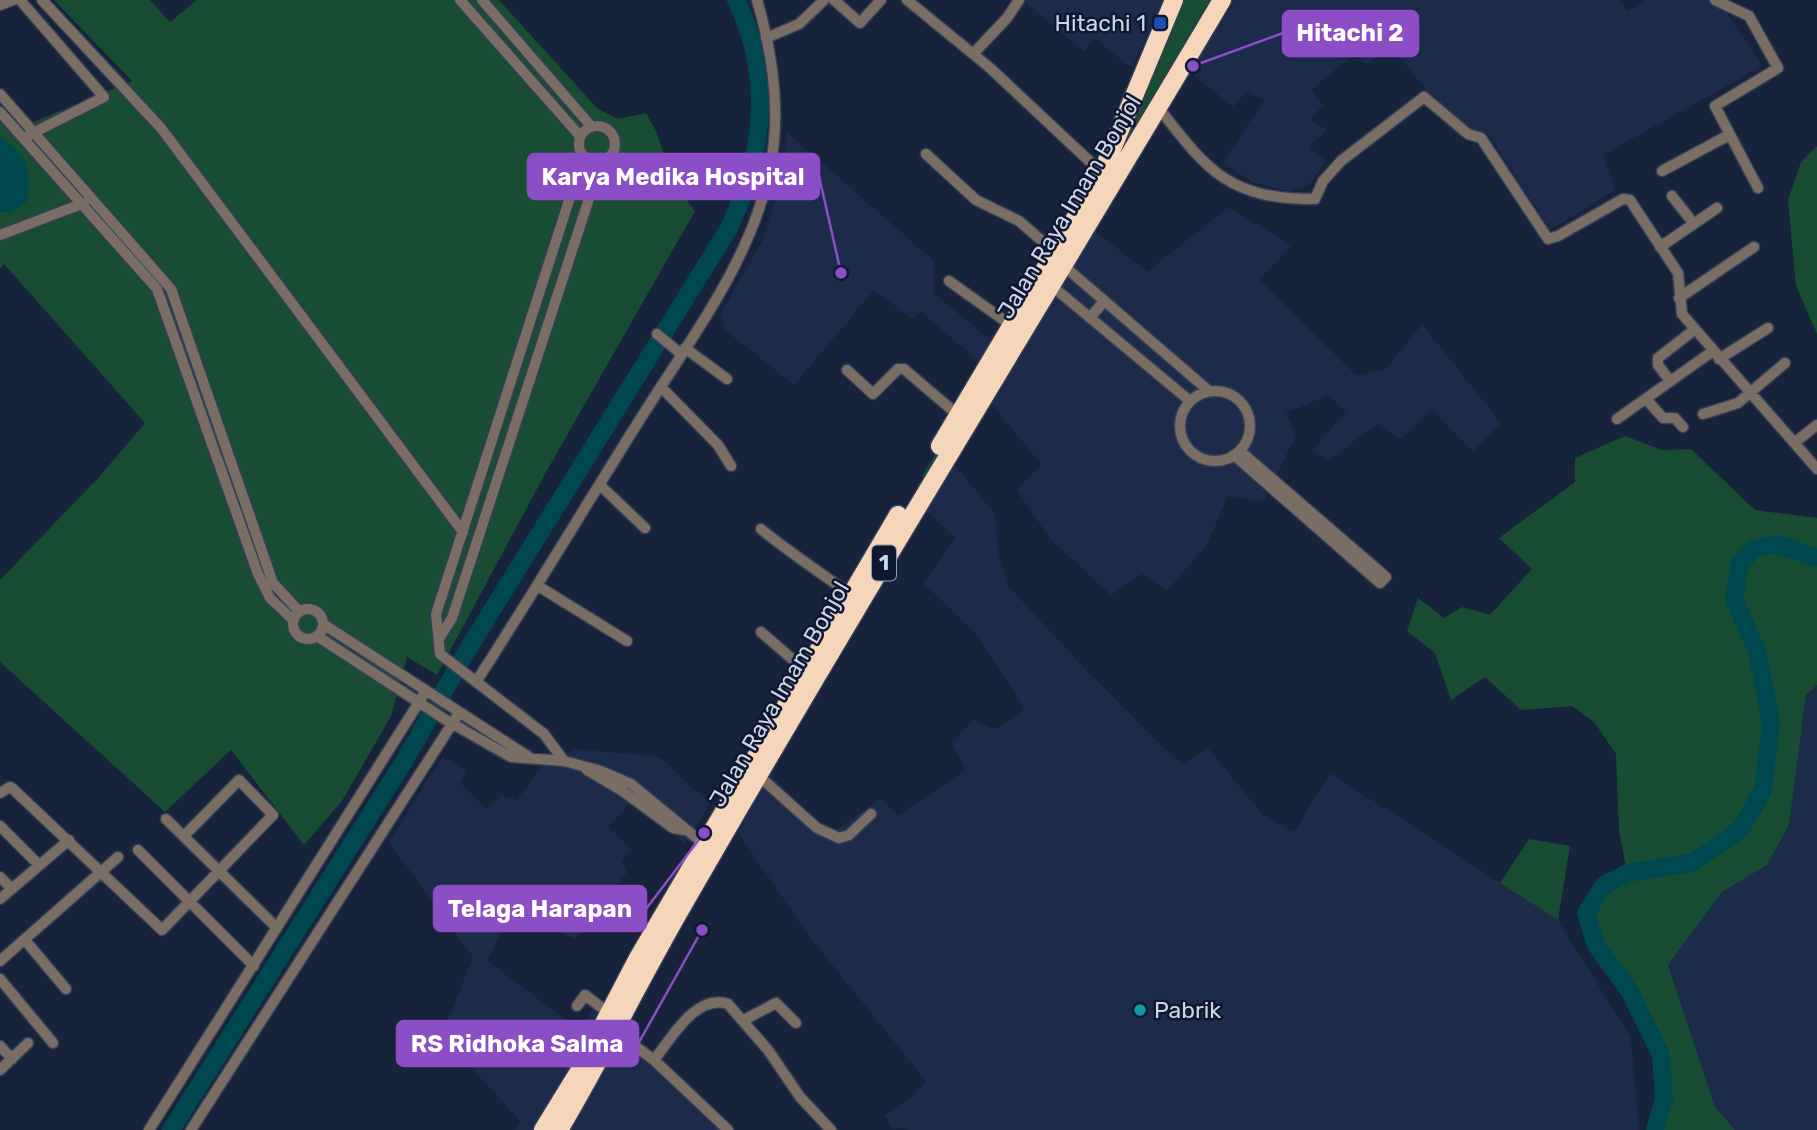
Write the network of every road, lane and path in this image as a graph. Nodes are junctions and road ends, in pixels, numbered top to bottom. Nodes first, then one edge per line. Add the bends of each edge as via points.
1 (13, 0) edge
2 (20, 0) edge
3 (42, 0) edge
4 (460, 0) edge
5 (482, 0) edge
6 (757, 0) edge
7 (824, 0) edge
8 (834, 0) edge
9 (881, 0) edge
10 (907, 0) edge
11 (1019, 0) edge
12 (1174, 0) edge
13 (1222, 0) edge
14 (1715, 0) edge
15 (0, 5) edge
16 (766, 38) junction
17 (973, 54) junction
18 (0, 94) edge
19 (1158, 107) junction
20 (0, 112) edge
21 (591, 126) junction
22 (33, 133) junction
23 (1729, 135) junction
24 (580, 136) junction
25 (23, 138) junction
26 (926, 154) dead end
27 (583, 157) junction
28 (601, 162) junction
29 (1662, 171) dead end
30 (1102, 173) junction
31 (1758, 188) dead end
32 (1672, 196) dead end
33 (87, 202) junction
34 (1717, 208) dead end
35 (1694, 224) junction
36 (0, 236) edge
37 (1660, 247) junction
38 (1754, 247) dead end
39 (1060, 260) junction
40 (948, 281) dead end
41 (168, 282) junction
42 (1052, 286) junction
43 (157, 289) junction
44 (1679, 298) junction
45 (1104, 301) junction
46 (1090, 318) junction
47 (1012, 326) junction
48 (1768, 328) dead end
49 (1694, 330) junction
50 (658, 335) dead end
51 (683, 351) junction
52 (1716, 355) junction
53 (1785, 363) dead end
54 (847, 370) dead end
55 (727, 379) dead end
56 (1670, 381) junction
57 (660, 387) junction
58 (1209, 391) junction
59 (1749, 392) junction
60 (1646, 399) junction
61 (1190, 401) junction
62 (1703, 414) dead end
63 (958, 415) junction
64 (1616, 419) dead end
65 (1817, 425) edge
66 (1683, 427) dead end
67 (1794, 443) junction
68 (1237, 453) junction
69 (731, 466) dead end
70 (1817, 469) edge
71 (927, 480) junction
72 (600, 485) junction
73 (645, 528) dead end
74 (761, 529) dead end
75 (463, 532) junction
76 (538, 586) junction
77 (850, 595) junction
78 (296, 616) junction
79 (323, 624) junction
80 (761, 632) dead end
81 (317, 636) junction
82 (440, 636) junction
83 (626, 641) dead end
84 (806, 671) junction
85 (472, 679) junction
86 (428, 692) junction
87 (421, 703) junction
88 (456, 711) junction
89 (449, 722) junction
90 (530, 757) junction
91 (564, 761) junction
92 (760, 776) junction
93 (0, 793) edge
94 (871, 814) dead end
95 (166, 819) dead end
96 (0, 826) edge
97 (184, 836) junction
98 (69, 840) junction
99 (704, 844) junction
100 (138, 850) dead end
101 (118, 857) dead end
102 (40, 865) junction
103 (221, 870) junction
104 (100, 873) junction
105 (0, 877) edge
106 (12, 889) junction
107 (0, 899) edge
108 (191, 903) junction
109 (277, 928) junction
110 (25, 940) junction
111 (0, 961) edge
112 (254, 966) junction
113 (0, 979) edge
114 (66, 989) dead end
115 (577, 1006) dead end
116 (610, 1014) junction
117 (744, 1020) junction
118 (796, 1023) dead end
119 (615, 1031) junction
120 (29, 1043) dead end
121 (53, 1043) dead end
122 (0, 1046) edge
123 (12, 1059) junction
124 (654, 1059) junction
125 (0, 1070) edge
126 (149, 1130) edge
127 (191, 1130) edge
128 (543, 1130) edge
129 (559, 1130) edge
130 (728, 1130) edge
131 (831, 1130) edge

1 - 15 street
2 - 22 street via 104,97
3 - 75 street via 161,128
4 - 24 street
5 - 21 street
6 - 16 street
7 - 16 street via 799,24
8 - 9 street via 860,23
10 - 17 street
11 - 17 street
12 - 30 highway, Jalan Raya Imam Bonjol / 1
13 - 19 highway, Jalan Raya Imam Bonjol / 1
14 - 23 street via 1749,16 1778,68 1716,104
16 - 51 street via 775,93 773,151 765,191 735,262
17 - 30 street
18 - 22 street
19 - 37 street via 1197,156 1239,188 1315,198 1341,161 1424,97 1466,133 1481,138 1548,239 1627,199
19 - 39 highway, Jalan Raya Imam Bonjol / 1
20 - 25 street
21 - 24 street
21 - 28 street via 609,130 615,138 610,157
22 - 25 street
22 - 33 street
23 - 29 street
23 - 31 street
24 - 27 street via 578,147
25 - 33 street
26 - 39 street via 976,201 1019,221
27 - 28 street
27 - 75 street
28 - 82 street via 452,618
30 - 39 highway, Jalan Raya Imam Bonjol / 1
32 - 35 street
33 - 36 street
33 - 41 street
33 - 43 street
34 - 35 street
35 - 37 street
37 - 44 street via 1679,276
38 - 44 street
39 - 42 highway, Jalan Raya Imam Bonjol / 1
39 - 45 street
39 - 47 highway, Jalan Raya Imam Bonjol / 1
40 - 47 street
41 - 43 street
41 - 78 street via 274,583
42 - 46 street
42 - 71 highway, Jalan Raya Imam Bonjol / 1
43 - 78 street via 258,574 270,598
44 - 49 street via 1680,311
45 - 46 street
45 - 58 street
46 - 61 street
47 - 63 highway, Jalan Raya Imam Bonjol / 1
48 - 52 street
49 - 52 street
49 - 56 street via 1658,358 1658,366
50 - 51 street
51 - 55 street
51 - 57 street
52 - 56 street
52 - 59 street
53 - 59 street
54 - 63 street via 873,394 898,369 904,369
56 - 60 street
57 - 69 street via 718,445
57 - 72 street
58 - 61 street
58 - 68 street via 1231,394 1246,410 1250,431
59 - 62 street via 1738,402
59 - 67 street
60 - 64 street
60 - 66 street via 1663,418 1675,418
61 - 68 street via 1179,428 1187,448 1205,460 1220,461
63 - 71 highway, Jalan Raya Imam Bonjol / 1
65 - 67 street
67 - 70 street
68 - 68 street via 1386,577 1380,583
71 - 77 highway, Jalan Raya Imam Bonjol / 1
71 - 92 highway, Jalan Raya Imam Bonjol / 1
72 - 73 street
72 - 76 street
74 - 77 street
75 - 82 street via 436,614
76 - 83 street
76 - 85 street
77 - 84 highway, Jalan Raya Imam Bonjol / 1
78 - 79 street via 311,609
78 - 81 street via 296,634
79 - 81 street
79 - 86 street
80 - 84 street
81 - 87 street
82 - 85 street via 439,650
84 - 99 highway, Jalan Raya Imam Bonjol / 1
85 - 91 street via 544,734
86 - 87 street
86 - 88 street
87 - 89 street
87 - 109 street
88 - 89 street
88 - 90 street
89 - 90 street via 511,757
89 - 127 street
90 - 91 street
91 - 99 street via 583,768
92 - 94 street via 817,828 839,838 849,835
92 - 119 highway, Jalan Raya Imam Bonjol / 1 via 682,906
93 - 98 street via 13,789
95 - 97 street
96 - 102 street
97 - 103 street
97 - 103 street via 243,781 274,814
98 - 102 street
98 - 104 street
99 - 116 highway, Jalan Raya Imam Bonjol / 1
100 - 108 street
101 - 104 street
102 - 106 street
103 - 108 street
103 - 109 street
104 - 108 street via 159,929 165,929
104 - 110 street
105 - 106 street
106 - 107 street
108 - 112 street
109 - 112 street
110 - 111 street
110 - 114 street
112 - 126 street
113 - 121 street
115 - 116 street via 585,995
116 - 128 highway, Jalan Raya Imam Bonjol / 1
117 - 118 street via 776,1003
117 - 124 street via 728,1004 704,1005
117 - 131 street via 800,1097
119 - 124 street
119 - 129 highway, Jalan Raya Imam Bonjol / 1
120 - 123 street
122 - 123 street
123 - 125 street
124 - 130 street

